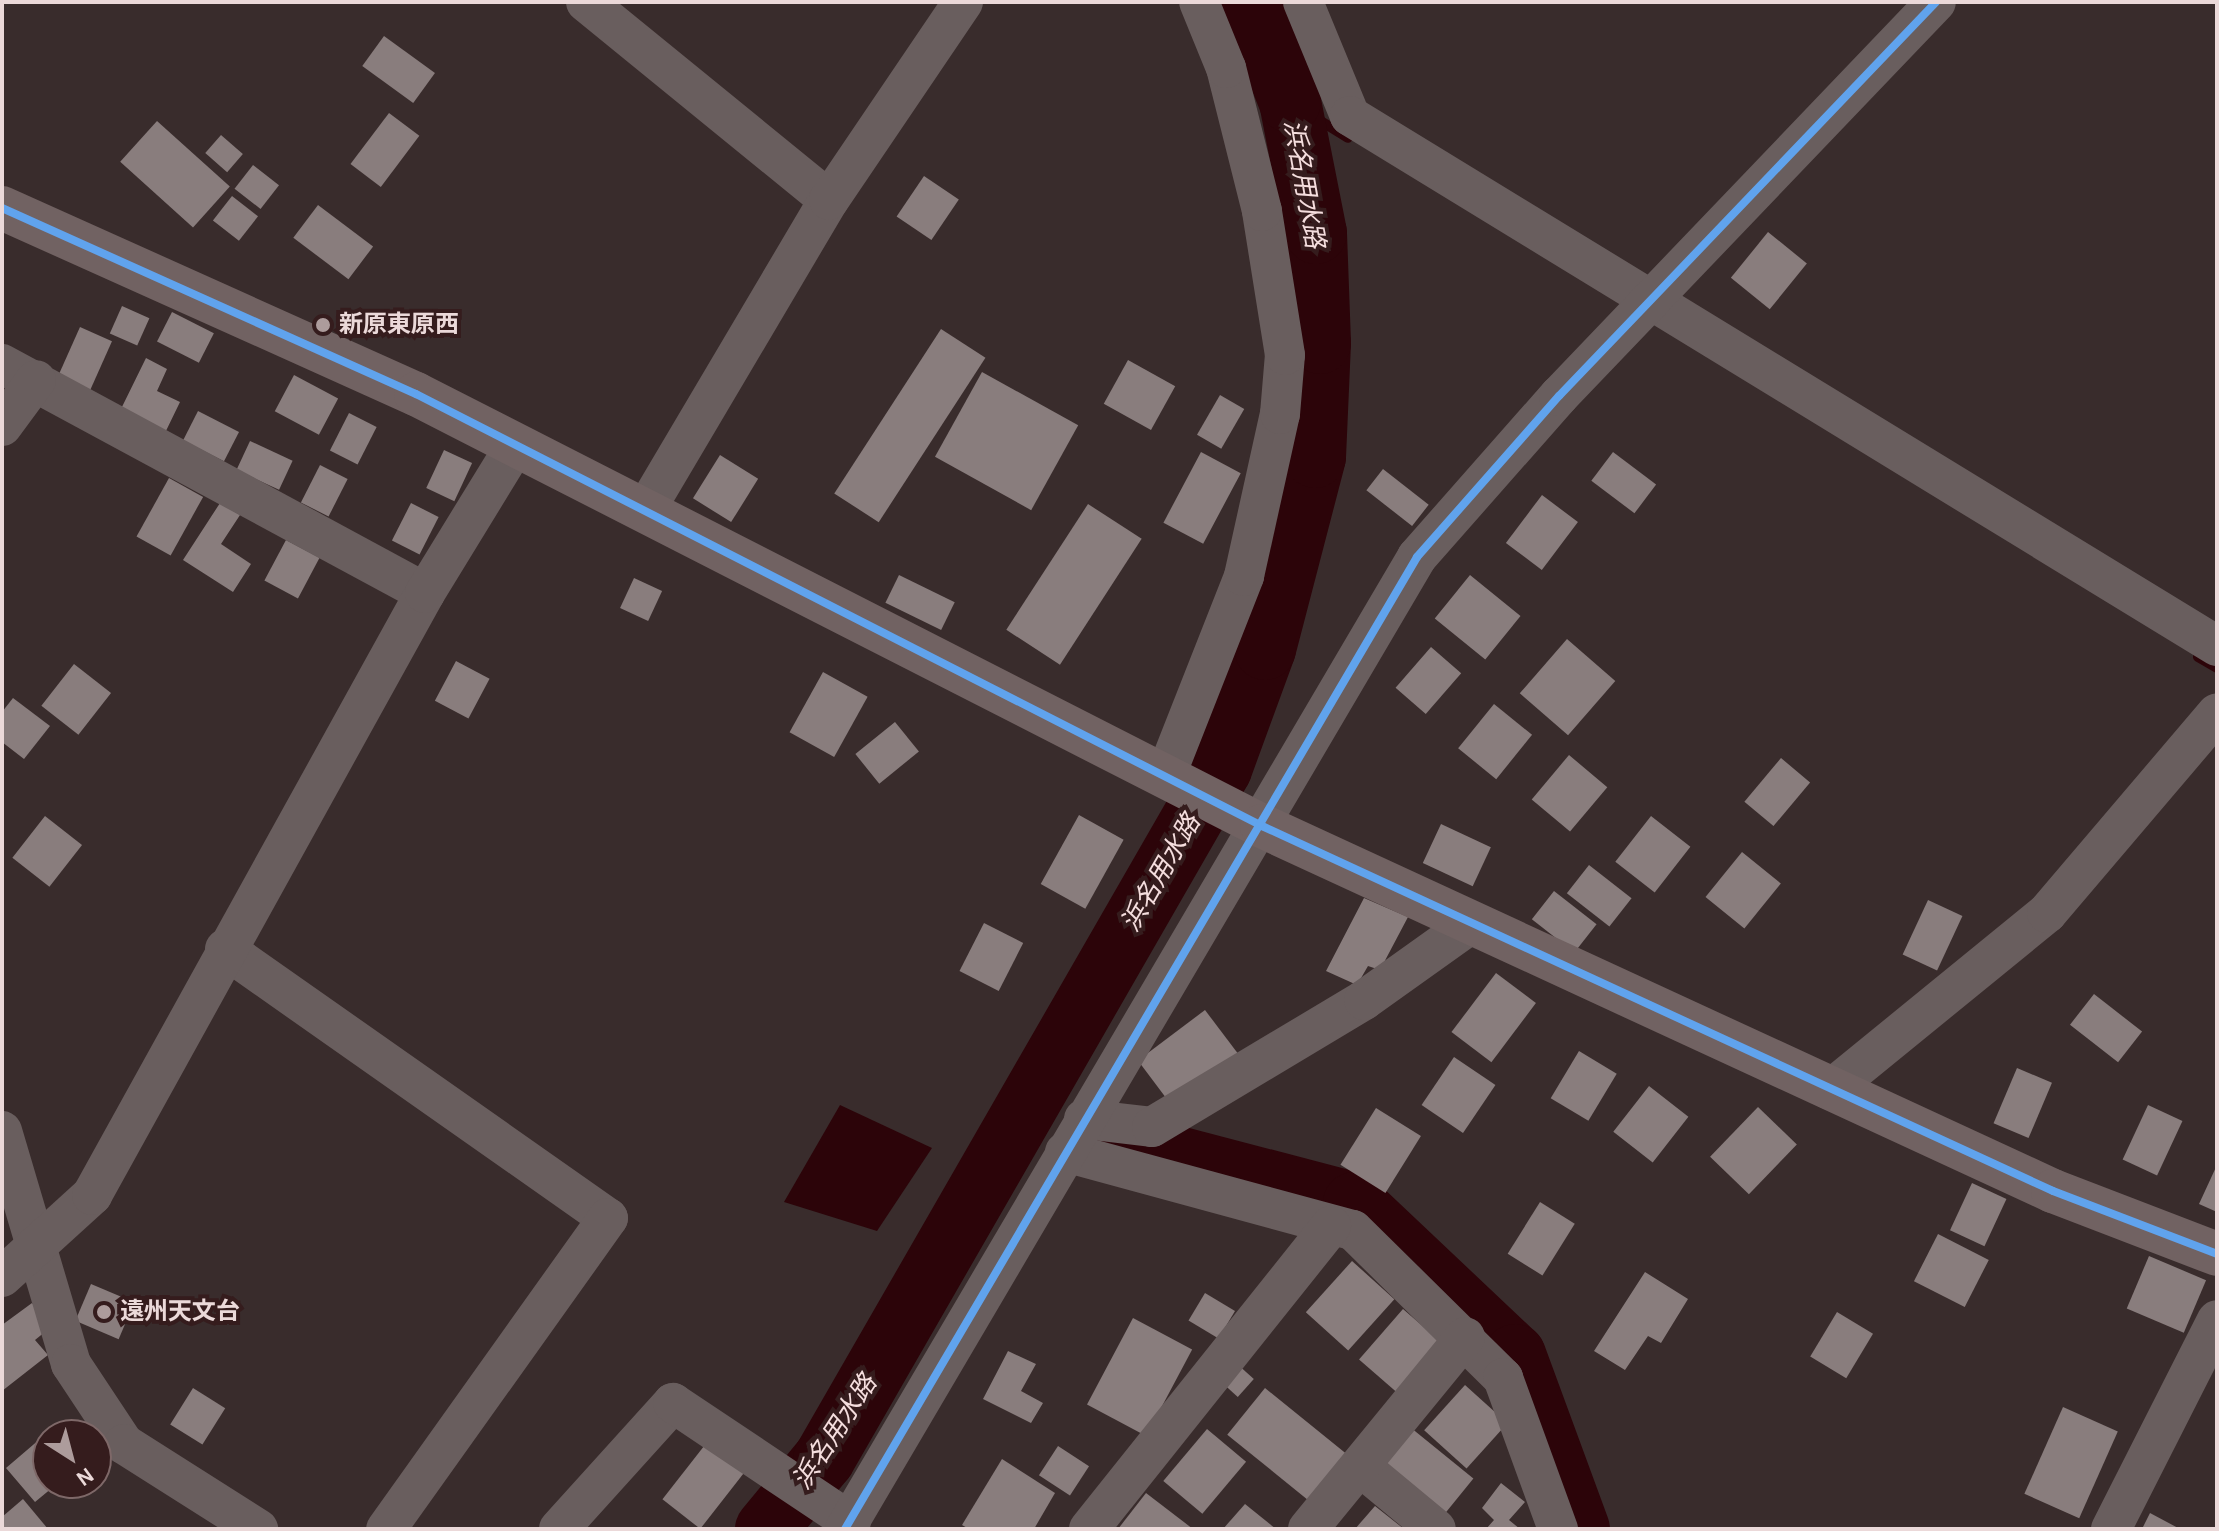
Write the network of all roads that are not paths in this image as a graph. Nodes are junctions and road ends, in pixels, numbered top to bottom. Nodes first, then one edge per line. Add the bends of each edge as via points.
1 (586, 2) edge
2 (963, 2) edge
3 (1199, 2) edge
4 (1303, 2) edge
5 (1936, 2) edge
6 (829, 200) junction
7 (2, 208) edge
8 (1641, 311) junction
9 (19, 372) edge
10 (2, 426) edge
11 (515, 446) junction
12 (646, 509) junction
13 (425, 593) junction
14 (2217, 646) edge
15 (2217, 713) edge
16 (1165, 777) junction
17 (1248, 819) junction
18 (1472, 923) junction
19 (225, 949) junction
20 (1830, 1090) junction
21 (2, 1131) edge
22 (1074, 1135) junction
23 (1331, 1226) junction
24 (34, 1250) junction
25 (2217, 1254) edge
26 (2, 1277) edge
27 (2217, 1320) edge
28 (1465, 1337) junction
29 (1361, 1467) junction
30 (839, 1518) edge
31 (258, 1529) edge
32 (386, 1529) edge
33 (559, 1529) edge
34 (1089, 1529) edge
35 (1308, 1529) edge
36 (1436, 1529) edge
37 (1558, 1529) edge
38 (2111, 1529) edge

1 - 6 street
2 - 6 street
3 - 16 street via 1226,68 1262,211 1285,355 1280,414 1244,576
4 - 8 street via 1350,116
5 - 8 street
6 - 12 street
7 - 11 street via 269,324
8 - 14 street
8 - 17 street via 1417,557
9 - 10 street
9 - 13 street
11 - 12 street
11 - 13 street
12 - 16 street
13 - 19 street
15 - 20 street via 2047,913
16 - 17 street
17 - 18 street
17 - 22 street
18 - 20 street
18 - 22 street via 1364,1000 1152,1127
19 - 24 street via 92,1195
19 - 32 street via 608,1218
20 - 25 street via 2053,1191
21 - 24 street
22 - 23 street
22 - 30 street
23 - 28 street via 1353,1230
23 - 34 street
24 - 26 street
24 - 31 street via 71,1364 124,1444
27 - 38 street
28 - 29 street
28 - 37 street via 1503,1378
29 - 35 street
29 - 36 street
30 - 33 street via 775,1468 673,1403

